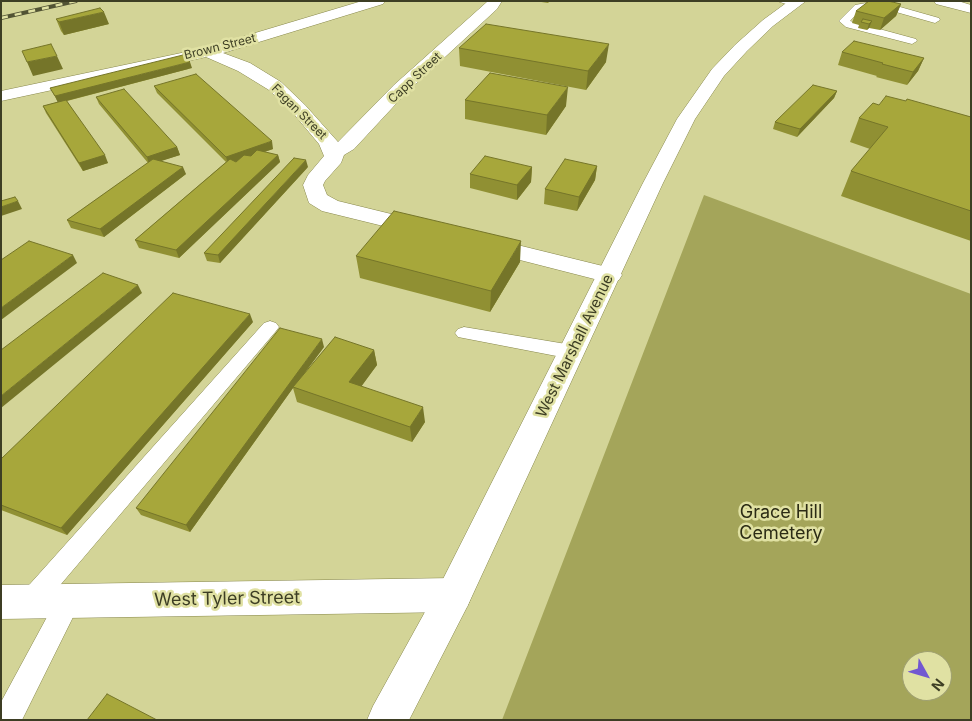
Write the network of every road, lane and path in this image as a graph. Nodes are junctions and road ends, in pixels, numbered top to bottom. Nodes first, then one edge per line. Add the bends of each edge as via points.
1 (378, 1) edge
2 (495, 1) edge
3 (812, 1) edge
4 (941, 1) edge
5 (793, 2) edge
6 (971, 10) edge
7 (935, 20) dead end
8 (912, 41) dead end
9 (208, 52) junction
10 (1, 96) edge
11 (334, 153) junction
12 (610, 275) junction
13 (270, 327) dead end
14 (464, 334) dead end
15 (572, 352) junction
16 (454, 595) junction
17 (69, 601) junction
18 (15, 602) edge
19 (7, 720) edge
20 (387, 720) edge

1 - 9 street, Brown Street
2 - 11 street, Capp Street via 400,89 347,146
3 - 5 street
4 - 6 street
5 - 12 street, West Marshall Avenue via 741,48 686,119
7 - 8 lane via 872,5 858,8 844,20 850,25
9 - 10 street, Brown Street
9 - 11 street, Fagan Street via 244,67 281,91 328,142
11 - 12 street, Fagan Street via 334,159 313,185 317,198 330,206
12 - 15 street, West Marshall Avenue
13 - 18 lane
14 - 15 lane
15 - 16 street, West Marshall Avenue
16 - 17 street, West Tyler Street
16 - 20 street, West Marshall Avenue
17 - 18 street, West Tyler Street
17 - 19 lane

